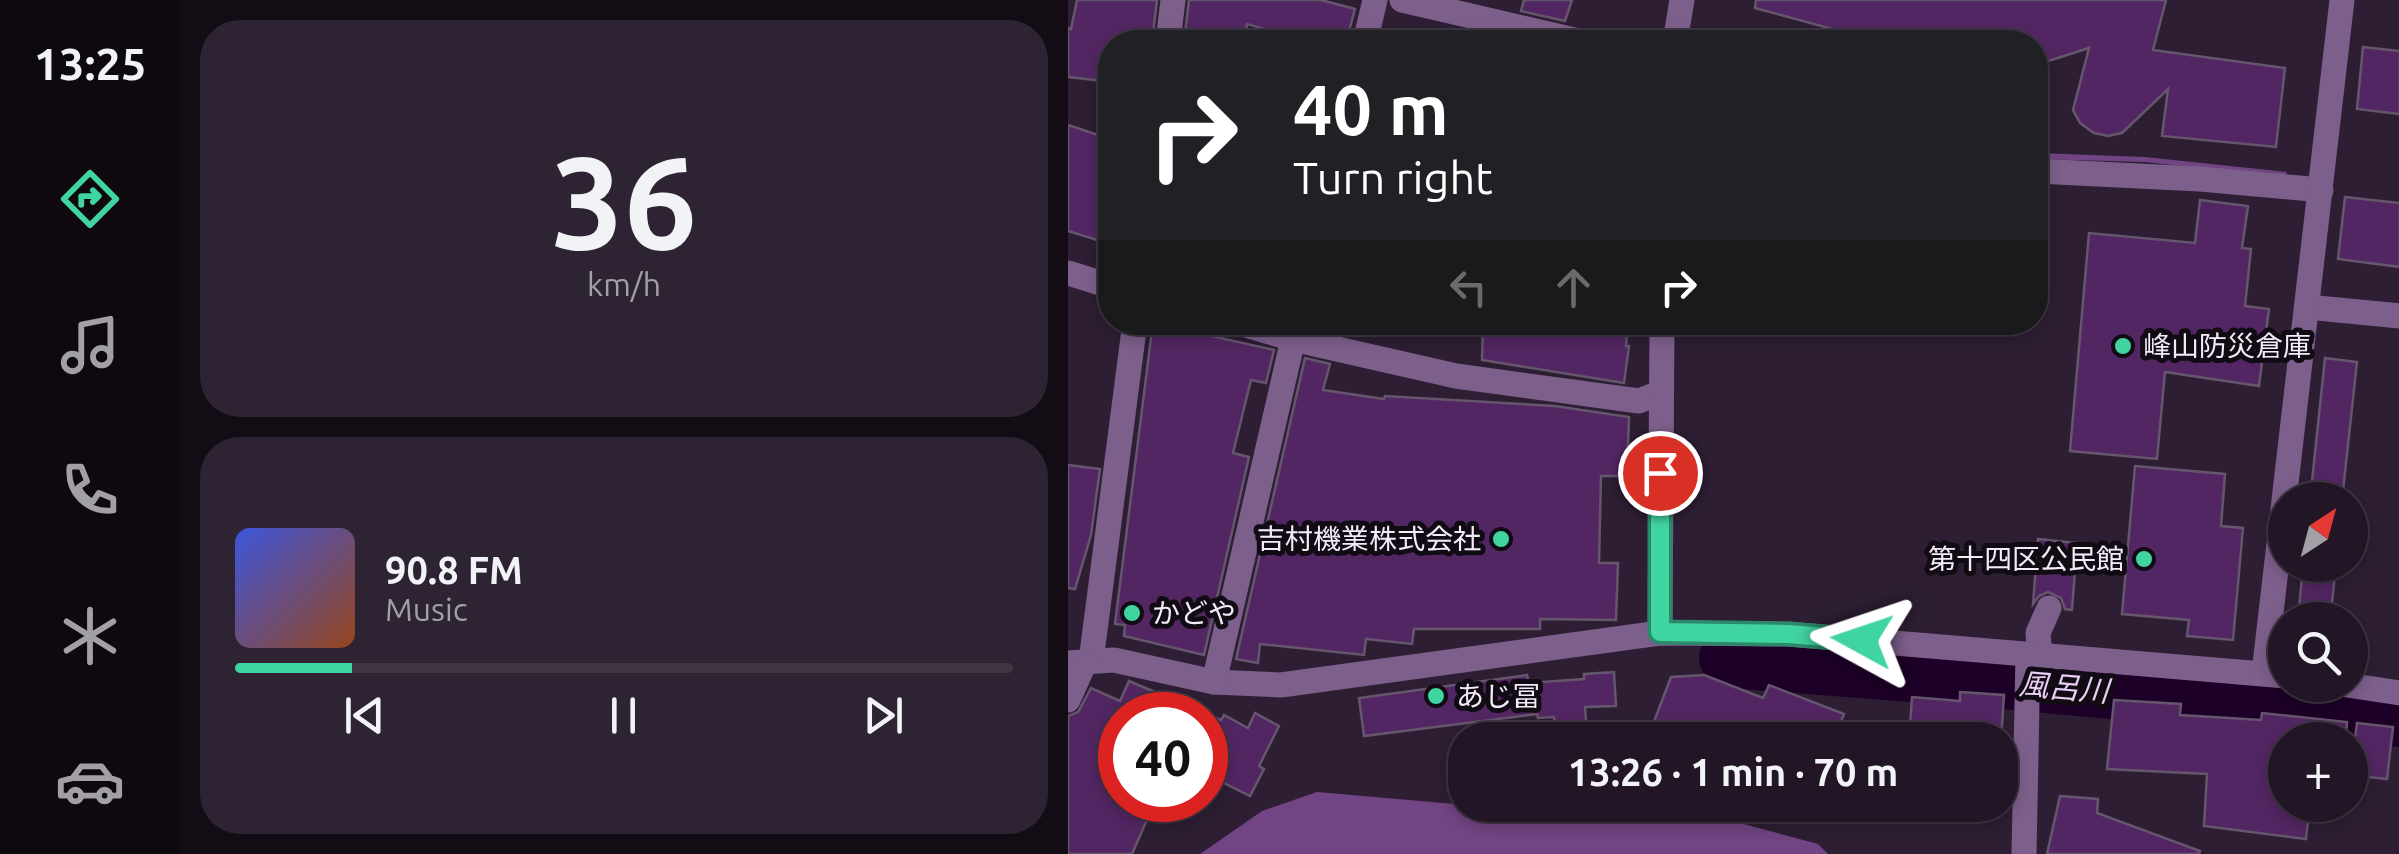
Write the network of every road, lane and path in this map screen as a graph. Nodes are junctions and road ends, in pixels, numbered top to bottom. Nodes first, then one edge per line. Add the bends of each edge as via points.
1 (1174, 0) edge
2 (1375, 0) edge
3 (1402, 0) edge
4 (1682, 0) edge
5 (2342, 0) edge
6 (1170, 30) edge
7 (1368, 30) edge
8 (1532, 30) edge
9 (1677, 30) edge
10 (2048, 172) edge
11 (2322, 190) junction
12 (1068, 272) edge
13 (1098, 282) edge
14 (2307, 307) junction
15 (2400, 316) edge
16 (1133, 335) edge
17 (1294, 335) edge
18 (1309, 335) edge
19 (1661, 335) edge
20 (1659, 394) junction
21 (2281, 602) edge
22 (2048, 608) dead end
23 (1660, 632) junction
24 (2034, 655) junction
25 (1081, 662) edge
26 (2268, 674) edge
27 (1214, 682) junction
28 (2368, 688) edge
29 (2400, 693) edge
30 (1068, 700) edge
31 (2024, 854) edge

1 - 6 street
2 - 7 street
3 - 8 street
4 - 9 street
5 - 11 street
10 - 11 street
11 - 14 street
12 - 13 street
14 - 15 street
14 - 21 street
16 - 25 street
17 - 27 street
18 - 20 street via 1456,376 1638,401
19 - 20 street
20 - 23 street
22 - 24 street
23 - 24 street via 1788,634
23 - 27 street via 1282,685
24 - 26 street
24 - 31 street
25 - 27 street via 1114,660
25 - 30 street
28 - 29 street

